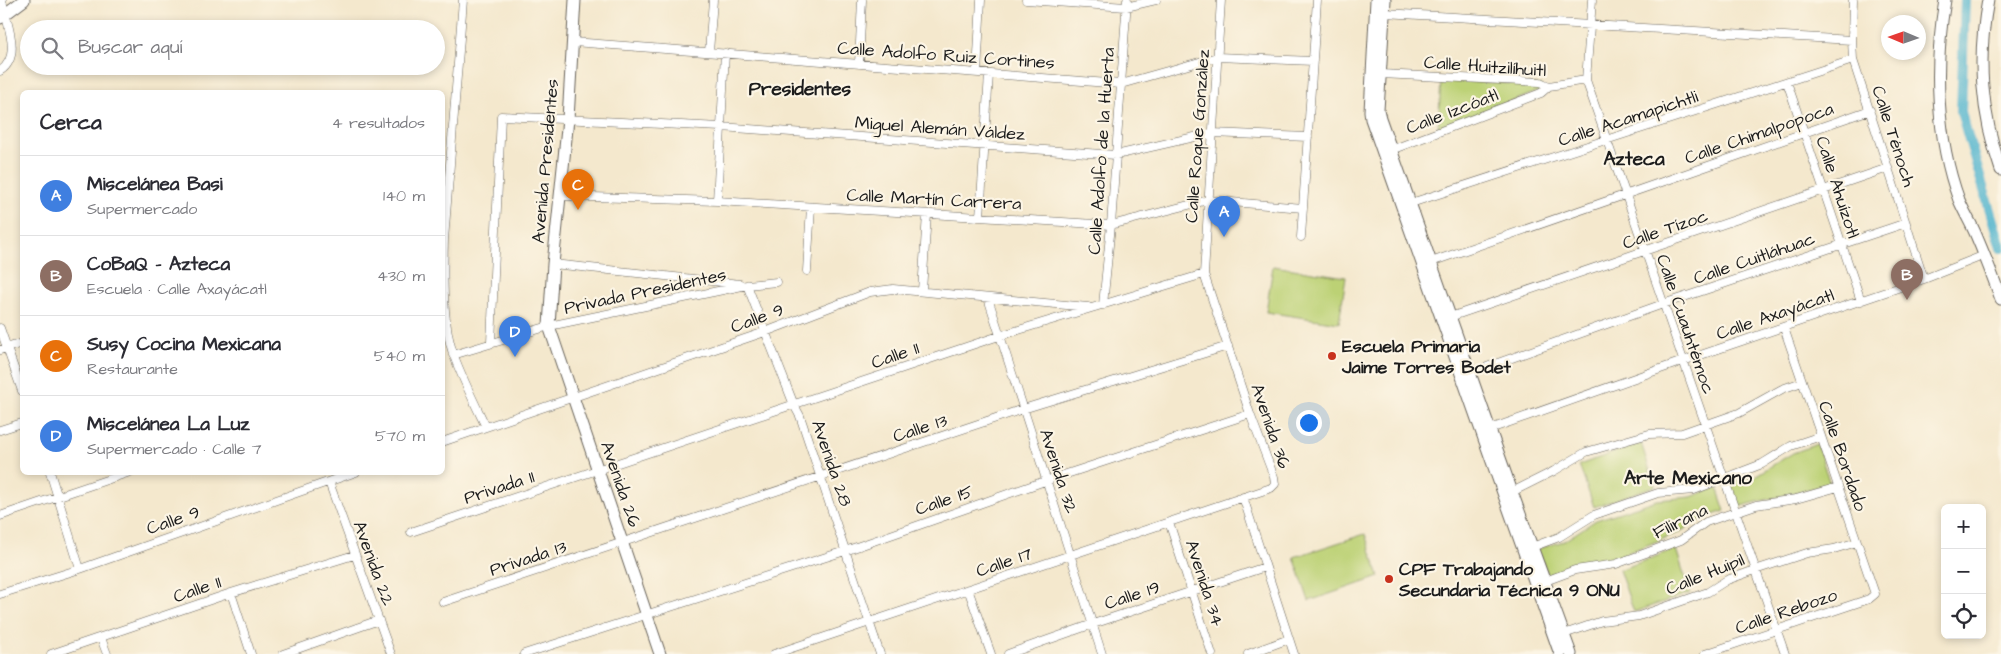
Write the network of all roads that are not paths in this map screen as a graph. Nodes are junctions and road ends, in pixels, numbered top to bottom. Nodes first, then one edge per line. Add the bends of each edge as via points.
1 (2, 0) edge
2 (24, 0) edge
3 (463, 0) edge
4 (575, 0) edge
5 (713, 0) edge
6 (862, 0) edge
7 (981, 0) edge
8 (1026, 0) edge
9 (1156, 0) edge
10 (1221, 0) edge
11 (1317, 0) edge
12 (1376, 0) edge
13 (1385, 0) edge
14 (1592, 0) edge
15 (1853, 0) edge
16 (1945, 0) edge
17 (1988, 0) edge
18 (1126, 4) edge
19 (1385, 13) junction
20 (2, 16) edge
21 (1590, 26) junction
22 (1852, 40) junction
23 (574, 42) junction
24 (709, 52) junction
25 (725, 53) junction
26 (1217, 57) junction
27 (1854, 60) junction
28 (1313, 61) junction
29 (858, 64) junction
30 (0, 71) edge
31 (977, 73) junction
32 (989, 74) junction
33 (1382, 74) junction
34 (1586, 80) junction
35 (1787, 82) junction
36 (1121, 84) junction
37 (1550, 86) junction
38 (1870, 110) junction
39 (568, 119) junction
40 (721, 127) junction
41 (1212, 132) junction
42 (1804, 133) junction
43 (1308, 138) junction
44 (1607, 141) junction
45 (985, 146) junction
46 (1391, 150) junction
47 (1116, 155) junction
48 (1888, 168) junction
49 (2001, 170) edge
50 (1824, 191) junction
51 (561, 196) junction
52 (1626, 196) junction
53 (1208, 200) junction
54 (717, 201) junction
55 (1411, 204) junction
56 (811, 207) junction
57 (1303, 208) junction
58 (927, 214) junction
59 (980, 217) junction
60 (1906, 223) junction
61 (1111, 225) junction
62 (445, 227) edge
63 (1301, 237) dead end
64 (1842, 245) junction
65 (1645, 251) junction
66 (1985, 255) junction
67 (1431, 262) junction
68 (553, 264) junction
69 (807, 271) dead end
70 (1204, 274) junction
71 (1924, 279) junction
72 (777, 282) dead end
73 (747, 285) junction
74 (922, 292) junction
75 (988, 298) junction
76 (2001, 299) edge
77 (1861, 301) junction
78 (445, 302) edge
79 (1663, 304) junction
80 (1104, 305) junction
81 (1092, 307) junction
82 (1450, 317) junction
83 (549, 326) junction
84 (0, 328) edge
85 (1784, 328) junction
86 (765, 332) junction
87 (999, 336) junction
88 (20, 344) edge
89 (491, 344) junction
90 (1228, 346) junction
91 (4, 349) edge
92 (453, 354) junction
93 (1683, 361) junction
94 (1470, 372) junction
95 (1802, 382) junction
96 (20, 386) edge
97 (572, 398) junction
98 (794, 405) junction
99 (1023, 410) junction
100 (1250, 414) junction
101 (20, 424) edge
102 (1705, 426) junction
103 (486, 427) junction
104 (1490, 429) junction
105 (0, 430) edge
106 (1821, 436) junction
107 (445, 441) edge
108 (597, 470) junction
109 (51, 475) edge
110 (121, 475) edge
111 (348, 475) edge
112 (821, 476) junction
113 (1723, 478) junction
114 (1045, 481) junction
115 (329, 482) junction
116 (1838, 487) junction
117 (1508, 494) junction
118 (57, 496) junction
119 (1243, 497) junction
120 (1735, 513) junction
121 (0, 516) edge
122 (1170, 522) junction
123 (412, 532) dead end
124 (1857, 542) junction
125 (623, 543) junction
126 (1532, 547) junction
127 (845, 551) junction
128 (354, 555) junction
129 (1070, 555) junction
130 (1265, 567) junction
131 (80, 569) junction
132 (1755, 570) junction
133 (1541, 583) junction
134 (968, 589) junction
135 (1191, 591) junction
136 (231, 593) junction
137 (0, 594) edge
138 (1875, 594) joint
139 (443, 602) dead end
140 (646, 614) junction
141 (379, 620) junction
142 (870, 622) junction
143 (1093, 624) junction
144 (1776, 630) junction
145 (1564, 634) junction
146 (101, 638) junction
147 (1289, 639) junction
148 (51, 654) edge
149 (107, 654) edge
150 (251, 654) edge
151 (283, 654) edge
152 (391, 654) edge
153 (524, 654) edge
154 (660, 654) edge
155 (774, 654) edge
156 (880, 654) edge
157 (991, 654) edge
158 (1008, 654) edge
159 (1102, 654) edge
160 (1212, 654) edge
161 (1248, 654) edge
162 (1294, 654) edge
163 (1560, 654) edge
164 (1571, 654) edge
165 (1705, 654) edge
166 (1784, 654) edge

1 - 20 street
2 - 20 street
3 - 62 street
4 - 23 street, Avenida Presidentes
5 - 24 street
6 - 29 street
7 - 31 street
8 - 18 street
9 - 18 street
10 - 26 street, Calle Roque González
11 - 28 street
12 - 117 street via 1370,112
13 - 19 street
14 - 21 street, Calle Cuauhtémoc
15 - 22 street, Calle Ténoch
16 - 66 street via 1939,80 1945,142 1960,202
17 - 49 street via 1982,49 1982,97
18 - 36 street, Calle Adolfo de la Huerta
19 - 21 street
19 - 33 street
20 - 30 street via 13,49 12,59
21 - 22 street
21 - 34 street, Calle Cuauhtémoc
22 - 27 street, Calle Ténoch
23 - 24 street, Calle Adolfo Ruiz Cortines
23 - 39 street, Avenida Presidentes
24 - 25 street, Calle Adolfo Ruiz Cortines
25 - 29 street, Calle Adolfo Ruiz Cortines
25 - 40 street
26 - 28 street, Calle Adolfo Ruiz Cortines
26 - 36 street, Calle Adolfo Ruiz Cortines
26 - 41 street, Calle Roque González
27 - 35 street, Calle Acamapichtli
27 - 38 street, Calle Ténoch
28 - 43 street
29 - 31 street, Calle Adolfo Ruiz Cortines
31 - 32 street, Calle Adolfo Ruiz Cortines
32 - 36 street, Calle Adolfo Ruiz Cortines
32 - 45 street
33 - 37 street, Calle Huitzilíhuitl via 1540,82
33 - 46 street via 1378,110
34 - 37 street, Calle Huitzilíhuitl
34 - 44 street, Calle Cuauhtémoc
35 - 42 street, Calle Ahuízotl
35 - 44 street, Calle Acamapichtli
36 - 47 street, Calle Adolfo de la Huerta
37 - 46 street, Calle Izcóatl via 1541,93
38 - 42 street, Calle Chimalpopoca
38 - 48 street, Calle Ténoch
39 - 40 street, Miguel Alemán Váldez
39 - 51 street, Avenida Presidentes
39 - 89 street, Miguel Alemán Váldez via 501,116
40 - 45 street, Miguel Alemán Váldez
40 - 54 street
41 - 43 street, Miguel Alemán Váldez
41 - 47 street, Miguel Alemán Váldez
41 - 53 street, Calle Roque González
42 - 50 street, Calle Ahuízotl
42 - 52 street, Calle Chimalpopoca
43 - 57 street
44 - 52 street, Calle Cuauhtémoc
44 - 55 street, Calle Acamapichtli
45 - 47 street, Miguel Alemán Váldez
45 - 59 street
46 - 55 street
47 - 61 street, Calle Adolfo de la Huerta
48 - 50 street, Calle Tízoc
48 - 60 street, Calle Ténoch
50 - 64 street, Calle Ahuízotl
50 - 65 street, Calle Tízoc
51 - 54 street, Calle Martín Carrera
51 - 68 street, Avenida Presidentes
52 - 65 street, Calle Cuauhtémoc
52 - 67 street, Calle Chimalpopoca
53 - 57 street, Calle Martín Carrera
53 - 61 street, Calle Martín Carrera
53 - 70 street, Calle Roque González
54 - 56 street, Calle Martín Carrera
55 - 67 street
56 - 58 street, Calle Martín Carrera
56 - 69 street
57 - 63 street
58 - 59 street, Calle Martín Carrera
58 - 74 street
59 - 61 street, Calle Martín Carrera
60 - 64 street, Calle Cuitláhuac
60 - 71 street, Calle Ténoch
61 - 80 street, Calle Adolfo de la Huerta
64 - 77 street, Calle Ahuízotl
64 - 79 street, Calle Cuitláhuac
65 - 79 street, Calle Cuauhtémoc
65 - 82 street, Calle Tízoc
66 - 71 street, Calle Axayácatl
66 - 76 street
67 - 82 street
68 - 73 street
68 - 83 street, Avenida Presidentes
70 - 80 street, Calle 11
70 - 90 street, Avenida 36
71 - 77 street, Calle Axayácatl
72 - 73 street
73 - 83 street, Privada Presidentes
73 - 86 street, Avenida 28
74 - 75 street, Calle 9
74 - 86 street, Calle 9 via 893,289 870,292
75 - 81 street, Calle 9
75 - 87 street, Avenida 32
77 - 85 street, Calle Axayácatl
78 - 92 street
79 - 93 street, Calle Cuauhtémoc
79 - 94 street, Calle Cuitláhuac
80 - 81 street, Calle 11
81 - 87 street, Calle 11
82 - 94 street
83 - 89 street, Privada Presidentes
83 - 97 street, Avenida 26
84 - 91 street
85 - 93 street, Calle Axayácatl
85 - 95 street, Calle Bordado
86 - 97 street, Calle 9
86 - 98 street, Avenida 28
87 - 98 street, Calle 11
87 - 99 street, Avenida 32
88 - 91 street
89 - 92 street, Privada Presidentes
90 - 99 street, Calle 13
90 - 100 street, Avenida 36
91 - 96 street
92 - 103 street
93 - 102 street, Calle Cuauhtémoc
93 - 104 street, Calle Axayácatl
94 - 104 street
95 - 102 street
95 - 106 street, Calle Bordado
97 - 103 street, Calle 9
97 - 108 street, Avenida 26
98 - 108 street, Calle 11
98 - 112 street, Avenida 28
99 - 112 street, Calle 13
99 - 114 street, Avenida 32
100 - 114 street, Calle 15
100 - 119 street, Avenida 36 via 1275,484
101 - 105 street
102 - 113 street, Calle Cuauhtémoc
102 - 117 street via 1682,433 1649,434 1586,452
103 - 107 street, Calle 9
104 - 117 street
106 - 113 street via 1791,446 1762,464
106 - 116 street, Calle Bordado
108 - 123 street, Privada 11
108 - 125 street, Avenida 26
109 - 118 street
110 - 118 street
111 - 115 street, Calle 9
112 - 125 street, Calle 13
112 - 127 street, Avenida 28
113 - 120 street, Calle Cuauhtémoc
113 - 126 street via 1694,490 1658,493 1594,515 1560,536
114 - 127 street, Calle 15
114 - 129 street, Avenida 32
115 - 128 street, Avenida 22
115 - 131 street, Calle 9
116 - 120 street, Filirana via 1796,499 1756,505
116 - 124 street, Calle Bordado
117 - 126 street
117 - 133 street
118 - 121 street
118 - 131 street
119 - 122 street, Calle 17
119 - 130 street
120 - 132 street, Calle Cuauhtémoc
120 - 133 street, Filirana via 1706,522 1681,540 1616,564 1575,570
122 - 129 street, Calle 17
122 - 135 street, Avenida 34
124 - 132 street, Calle Huipil via 1808,552
124 - 138 street, Calle Bordado
125 - 139 street, Privada 13
125 - 140 street, Avenida 26
126 - 133 street
127 - 140 street, Calle 15
127 - 142 street, Avenida 28
128 - 136 street, Calle 11
128 - 141 street, Avenida 22
129 - 134 street, Calle 17
129 - 143 street, Avenida 32
130 - 135 street, Calle 19
130 - 147 street
131 - 137 street, Calle 9
132 - 144 street, Calle Cuauhtémoc
132 - 145 street, Calle Huipil via 1727,580 1708,592 1640,616 1602,621
133 - 145 street
133 - 163 street
134 - 142 street, Calle 17
134 - 157 street
135 - 143 street, Calle 19
135 - 160 street, Avenida 34
136 - 146 street, Calle 11
136 - 150 street
138 - 144 street, Calle Rebozo via 1869,599
140 - 153 street, Calle 15
140 - 154 street, Avenida 26
141 - 151 street
141 - 152 street, Avenida 22
142 - 155 street, Calle 17
142 - 156 street, Avenida 28
143 - 158 street, Calle 19
143 - 159 street, Avenida 32
144 - 165 street, Calle Rebozo
144 - 166 street, Calle Cuauhtémoc
145 - 164 street
146 - 148 street, Calle 11
146 - 149 street
147 - 161 street
147 - 162 street

